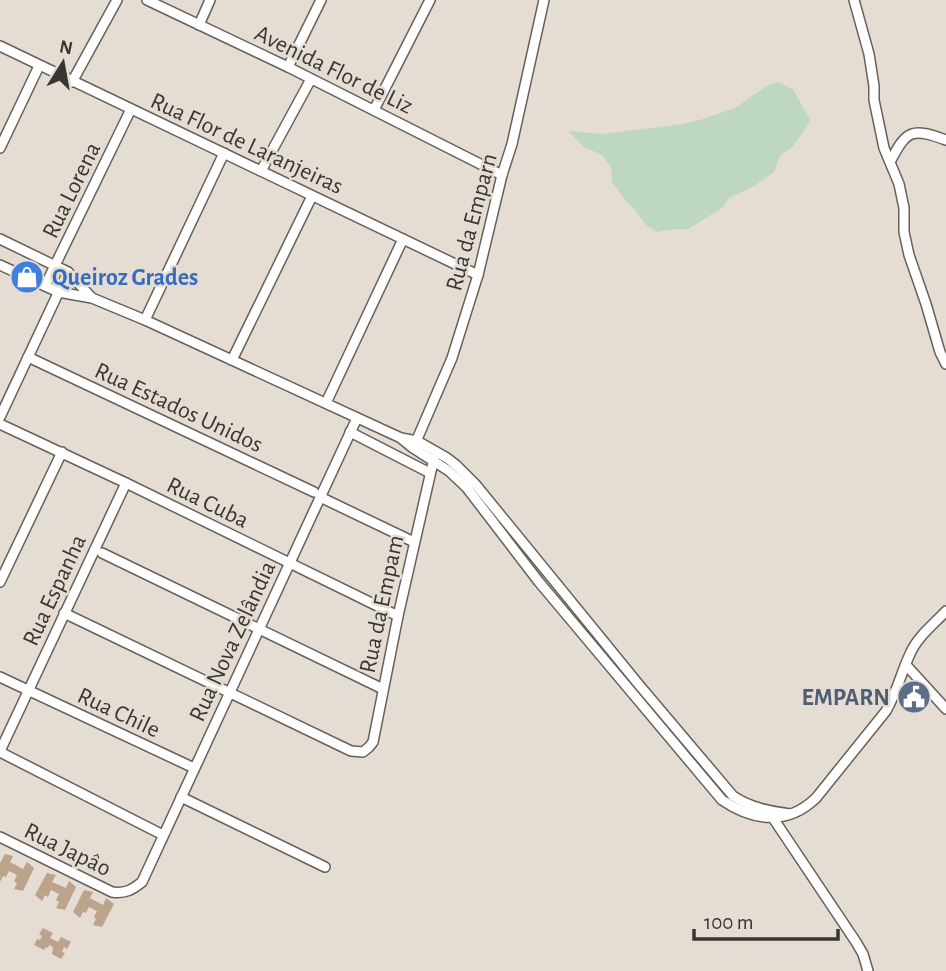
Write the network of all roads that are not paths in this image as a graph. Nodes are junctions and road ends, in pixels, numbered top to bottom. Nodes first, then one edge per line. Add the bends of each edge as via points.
1 (117, 0) edge
2 (147, 0) edge
3 (210, 0) edge
4 (321, 0) edge
5 (430, 0) edge
6 (544, 0) edge
7 (854, 0) edge
8 (199, 25) junction
9 (0, 46) edge
10 (39, 65) junction
11 (288, 66) junction
12 (311, 79) junction
13 (72, 82) junction
14 (131, 110) junction
15 (374, 110) junction
16 (946, 140) edge
17 (0, 148) edge
18 (224, 153) junction
19 (890, 162) junction
20 (261, 171) junction
21 (502, 175) junction
22 (312, 195) junction
23 (0, 239) edge
24 (403, 239) junction
25 (0, 265) edge
26 (56, 266) junction
27 (68, 272) junction
28 (478, 275) junction
29 (45, 286) junction
30 (58, 292) junction
31 (92, 298) junction
32 (145, 320) junction
33 (28, 357) junction
34 (232, 360) junction
35 (946, 364) edge
36 (326, 403) junction
37 (0, 417) edge
38 (357, 418) junction
39 (0, 424) edge
40 (350, 432) junction
41 (415, 444) junction
42 (62, 452) junction
43 (434, 456) junction
44 (430, 473) junction
45 (126, 483) junction
46 (317, 495) junction
47 (414, 542) junction
48 (102, 553) dead end
49 (289, 563) junction
50 (0, 581) edge
51 (946, 611) edge
52 (65, 613) junction
53 (398, 616) junction
54 (259, 629) junction
55 (906, 666) junction
56 (0, 677) edge
57 (383, 688) junction
58 (28, 691) junction
59 (229, 693) junction
60 (655, 704) junction
61 (946, 709) edge
62 (646, 710) junction
63 (0, 752) edge
64 (194, 768) junction
65 (181, 797) junction
66 (790, 814) junction
67 (773, 818) junction
68 (163, 835) junction
69 (0, 836) edge
70 (325, 867) dead end
71 (120, 893) joint
72 (868, 971) edge

1 - 13 street
2 - 8 street, Avenida Flor de Liz
3 - 8 street
4 - 11 street
5 - 15 street
6 - 21 street, Rua da Emparn
7 - 19 street
8 - 11 street, Avenida Flor de Liz
9 - 10 street, Rua Flor de Laranjeiras
10 - 13 street, Rua Flor de Laranjeiras
10 - 17 street
11 - 12 street, Avenida Flor de Liz
12 - 15 street, Avenida Flor de Liz
12 - 20 street
13 - 14 street, Rua Flor de Laranjeiras
14 - 18 street, Rua Flor de Laranjeiras
14 - 26 street, Rua Lorena
15 - 21 street, Avenida Flor de Liz
16 - 19 street via 911,133
18 - 20 street, Rua Flor de Laranjeiras
18 - 32 street
19 - 35 street via 900,184 909,255
20 - 22 street, Rua Flor de Laranjeiras
21 - 28 street, Rua da Emparn
22 - 24 street, Rua Flor de Laranjeiras
22 - 34 street
23 - 26 street
24 - 28 street, Rua Flor de Laranjeiras
24 - 36 street
25 - 29 street
26 - 27 street
26 - 29 street, Rua Lorena
27 - 30 street
27 - 31 street
28 - 41 street, Rua da Emparn via 452,358
29 - 30 street
30 - 31 street
30 - 33 street
31 - 32 street
32 - 34 street
33 - 37 street
33 - 46 street, Rua Estados Unidos
34 - 36 street
36 - 38 street
38 - 40 street, Rua Nova Zelândia
38 - 41 street
39 - 42 street, Rua Cuba
40 - 44 street
40 - 46 street, Rua Nova Zelândia
41 - 43 street
42 - 45 street, Rua Cuba
42 - 50 street
43 - 44 street, Rua da Empam
43 - 60 street via 456,465 476,485
43 - 62 street via 467,488
44 - 47 street, Rua da Empam
45 - 49 street, Rua Cuba
45 - 52 street, Rua Espanha
46 - 47 street, Rua Estados Unidos
46 - 49 street, Rua Nova Zelândia
47 - 53 street, Rua da Empam
48 - 54 street
49 - 53 street, Rua Cuba
49 - 54 street, Rua Nova Zelândia
51 - 55 street via 916,643
52 - 58 street, Rua Espanha
52 - 59 street
53 - 57 street, Rua da Empam
54 - 57 street
54 - 59 street, Rua Nova Zelândia
55 - 61 street
55 - 66 street via 886,711 831,782 809,806
56 - 58 street, Rua Chile
57 - 59 street, Rua da Empam via 373,742 363,752 351,751
58 - 63 street, Rua Espanha
58 - 64 street, Rua Chile
59 - 64 street, Rua Nova Zelândia
60 - 62 street
60 - 66 street via 733,796 758,808
62 - 67 street via 722,800 747,813
63 - 68 street
64 - 65 street, Rua Nova Zelândia
65 - 68 street, Rua Nova Zelândia
65 - 70 street
66 - 67 street
67 - 72 street via 856,942
68 - 71 street, Rua Nova Zelândia via 142,882
69 - 71 street, Rua Japâo

